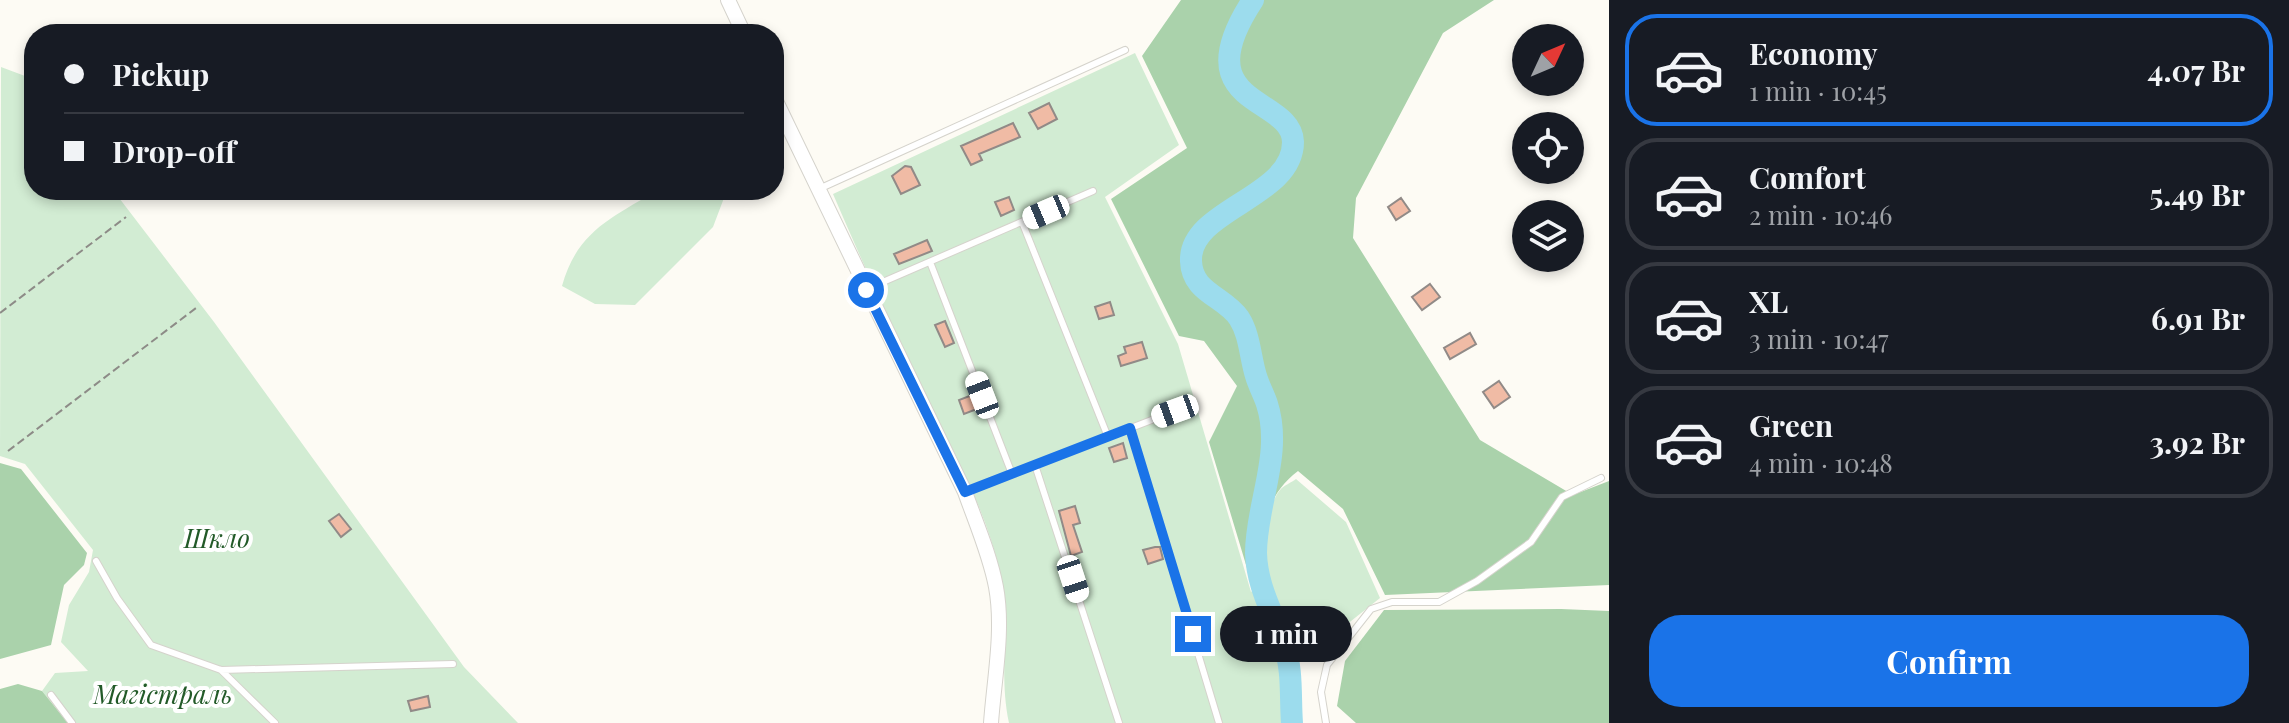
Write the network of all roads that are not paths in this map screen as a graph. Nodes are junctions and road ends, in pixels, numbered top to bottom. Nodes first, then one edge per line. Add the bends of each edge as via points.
1 (728, 0) edge
2 (739, 24) edge
3 (1125, 50) dead end
4 (784, 118) edge
5 (817, 189) junction
6 (1093, 191) dead end
7 (1022, 222) junction
8 (930, 262) junction
9 (866, 290) junction
10 (1175, 411) dead end
11 (1130, 428) junction
12 (1108, 437) junction
13 (1035, 465) junction
14 (1012, 474) junction
15 (1601, 478) dead end
16 (965, 492) junction
17 (96, 561) dead end
18 (453, 664) dead end
19 (221, 670) junction
20 (51, 695) dead end
21 (72, 723) edge
22 (275, 723) edge
23 (991, 723) edge
24 (1119, 723) edge
25 (1219, 723) edge
26 (1326, 723) edge

1 - 2 street
3 - 5 lane
4 - 5 street
5 - 9 street
6 - 7 lane
7 - 8 lane
7 - 12 lane
8 - 9 lane
8 - 14 lane
9 - 16 street
10 - 11 lane
11 - 12 lane
11 - 25 lane
12 - 13 lane
13 - 14 lane
13 - 24 lane
14 - 16 lane
15 - 26 lane via 1562,497 1531,542 1477,581 1439,602 1392,602 1371,609 1327,665 1321,692
16 - 23 street via 997,589
17 - 19 lane via 151,645
18 - 19 lane
19 - 22 lane
20 - 21 lane

